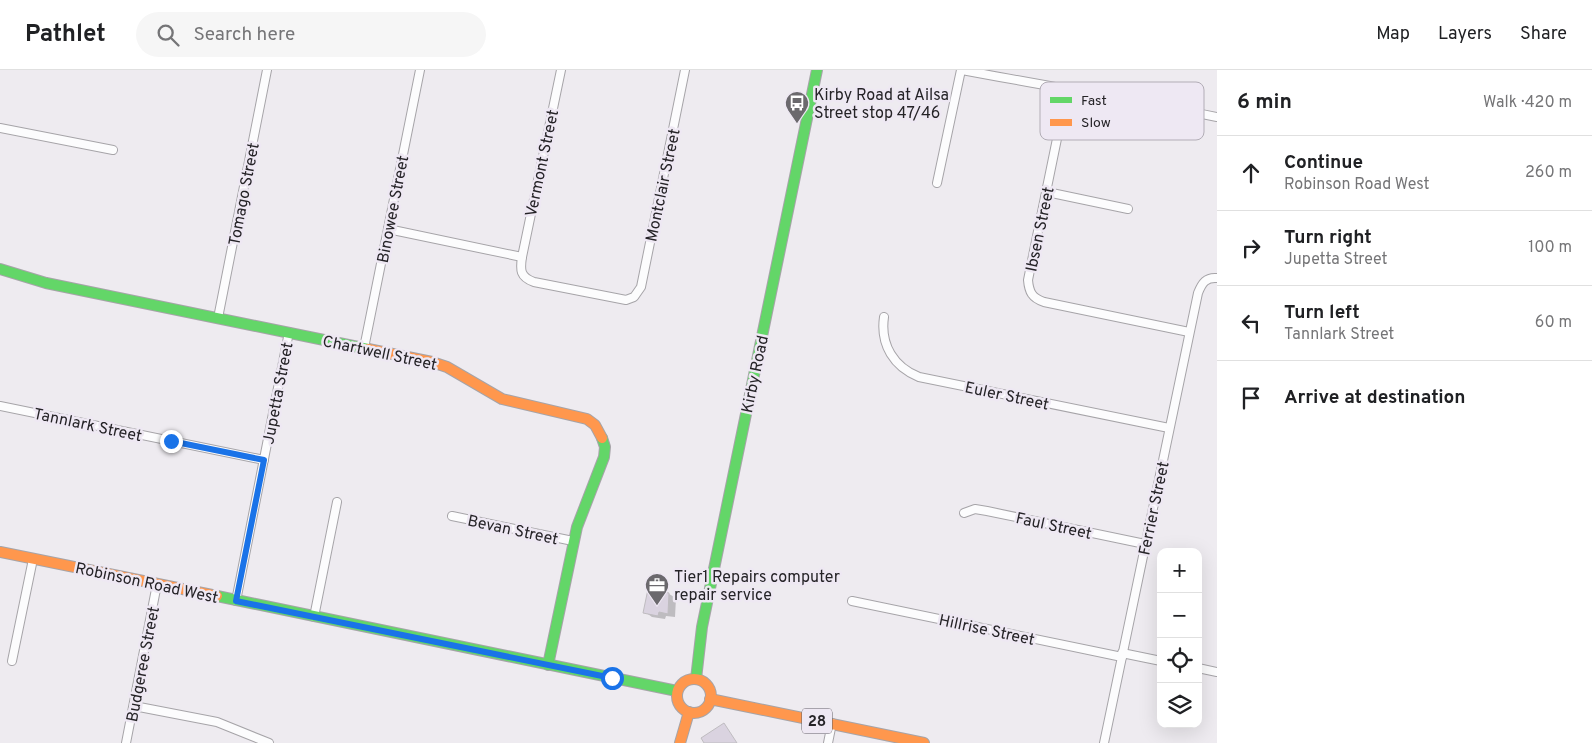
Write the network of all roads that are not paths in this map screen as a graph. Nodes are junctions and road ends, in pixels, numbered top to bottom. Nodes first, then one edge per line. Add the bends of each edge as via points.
1 (267, 70) edge
2 (420, 70) edge
3 (560, 70) edge
4 (685, 70) edge
5 (818, 70) edge
6 (961, 70) edge
7 (1040, 85) edge
8 (1204, 114) edge
9 (1217, 117) edge
10 (0, 128) edge
11 (1057, 140) edge
12 (112, 150) dead end
13 (938, 183) dead end
14 (1047, 192) junction
15 (1128, 209) dead end
16 (388, 228) junction
17 (522, 257) junction
18 (0, 269) edge
19 (1214, 278) edge
20 (218, 318) junction
21 (884, 318) dead end
22 (289, 332) junction
23 (1189, 332) junction
24 (364, 348) junction
25 (0, 406) edge
26 (1169, 428) junction
27 (264, 460) junction
28 (337, 502) dead end
29 (964, 514) dead end
30 (452, 516) dead end
31 (574, 541) junction
32 (1145, 544) junction
33 (0, 552) edge
34 (33, 559) junction
35 (157, 584) junction
36 (236, 601) junction
37 (852, 602) dead end
38 (314, 617) junction
39 (1122, 655) junction
40 (1157, 660) edge
41 (12, 661) dead end
42 (548, 665) junction
43 (1202, 669) edge
44 (1217, 672) edge
45 (696, 679) junction
46 (677, 691) junction
47 (710, 700) junction
48 (134, 706) junction
49 (689, 712) junction
50 (832, 723) junction
51 (126, 743) edge
52 (269, 743) edge
53 (680, 743) edge
54 (828, 743) edge
55 (924, 743) edge
56 (1104, 743) edge

1 - 20 street, Tomago Street
2 - 16 street, Binowee Street
3 - 17 street, Vermont Street
4 - 17 street, Montclair Street via 641,286 634,297 619,299 528,280 521,274
5 - 45 street, Kirby Road via 702,627
6 - 7 street
6 - 13 street
8 - 9 street
10 - 12 street
11 - 14 street, Ibsen Street
14 - 15 street
14 - 23 street, Ibsen Street via 1028,280 1029,291 1035,299
16 - 17 street
16 - 24 street, Binowee Street
18 - 20 street, Chartwell Street via 46,283
19 - 23 street, Ferrier Street via 1203,282
20 - 22 street, Chartwell Street
21 - 26 street, Euler Street via 883,340 896,364 906,372
22 - 24 street, Chartwell Street
22 - 27 street, Jupetta Street
23 - 26 street, Ferrier Street
24 - 31 street, Chartwell Street via 440,364 502,399 576,415 595,425 603,441 604,453
25 - 27 street, Tannlark Street
26 - 32 street, Ferrier Street
27 - 36 street, Jupetta Street
28 - 38 street
29 - 32 street, Faul Street via 975,510 987,511
30 - 31 street, Bevan Street
31 - 42 street, Chartwell Street
32 - 39 street, Ferrier Street
33 - 34 street, Robinson Road West
34 - 35 street, Robinson Road West
34 - 41 street
35 - 36 street, Robinson Road West
35 - 48 street, Budgeree Street
36 - 38 street, Robinson Road West
37 - 39 street, Hillrise Street
38 - 42 street, Robinson Road West
39 - 40 street, Hillrise Street
39 - 56 street, Ferrier Street
42 - 46 street, Robinson Road West
43 - 44 street
45 - 46 street via 682,682
45 - 47 street via 709,688
46 - 49 street via 680,706
47 - 49 street via 702,710
47 - 50 street, 28
48 - 51 street, Budgeree Street
48 - 52 street via 217,722
49 - 53 street
50 - 54 street
50 - 55 street, 28

